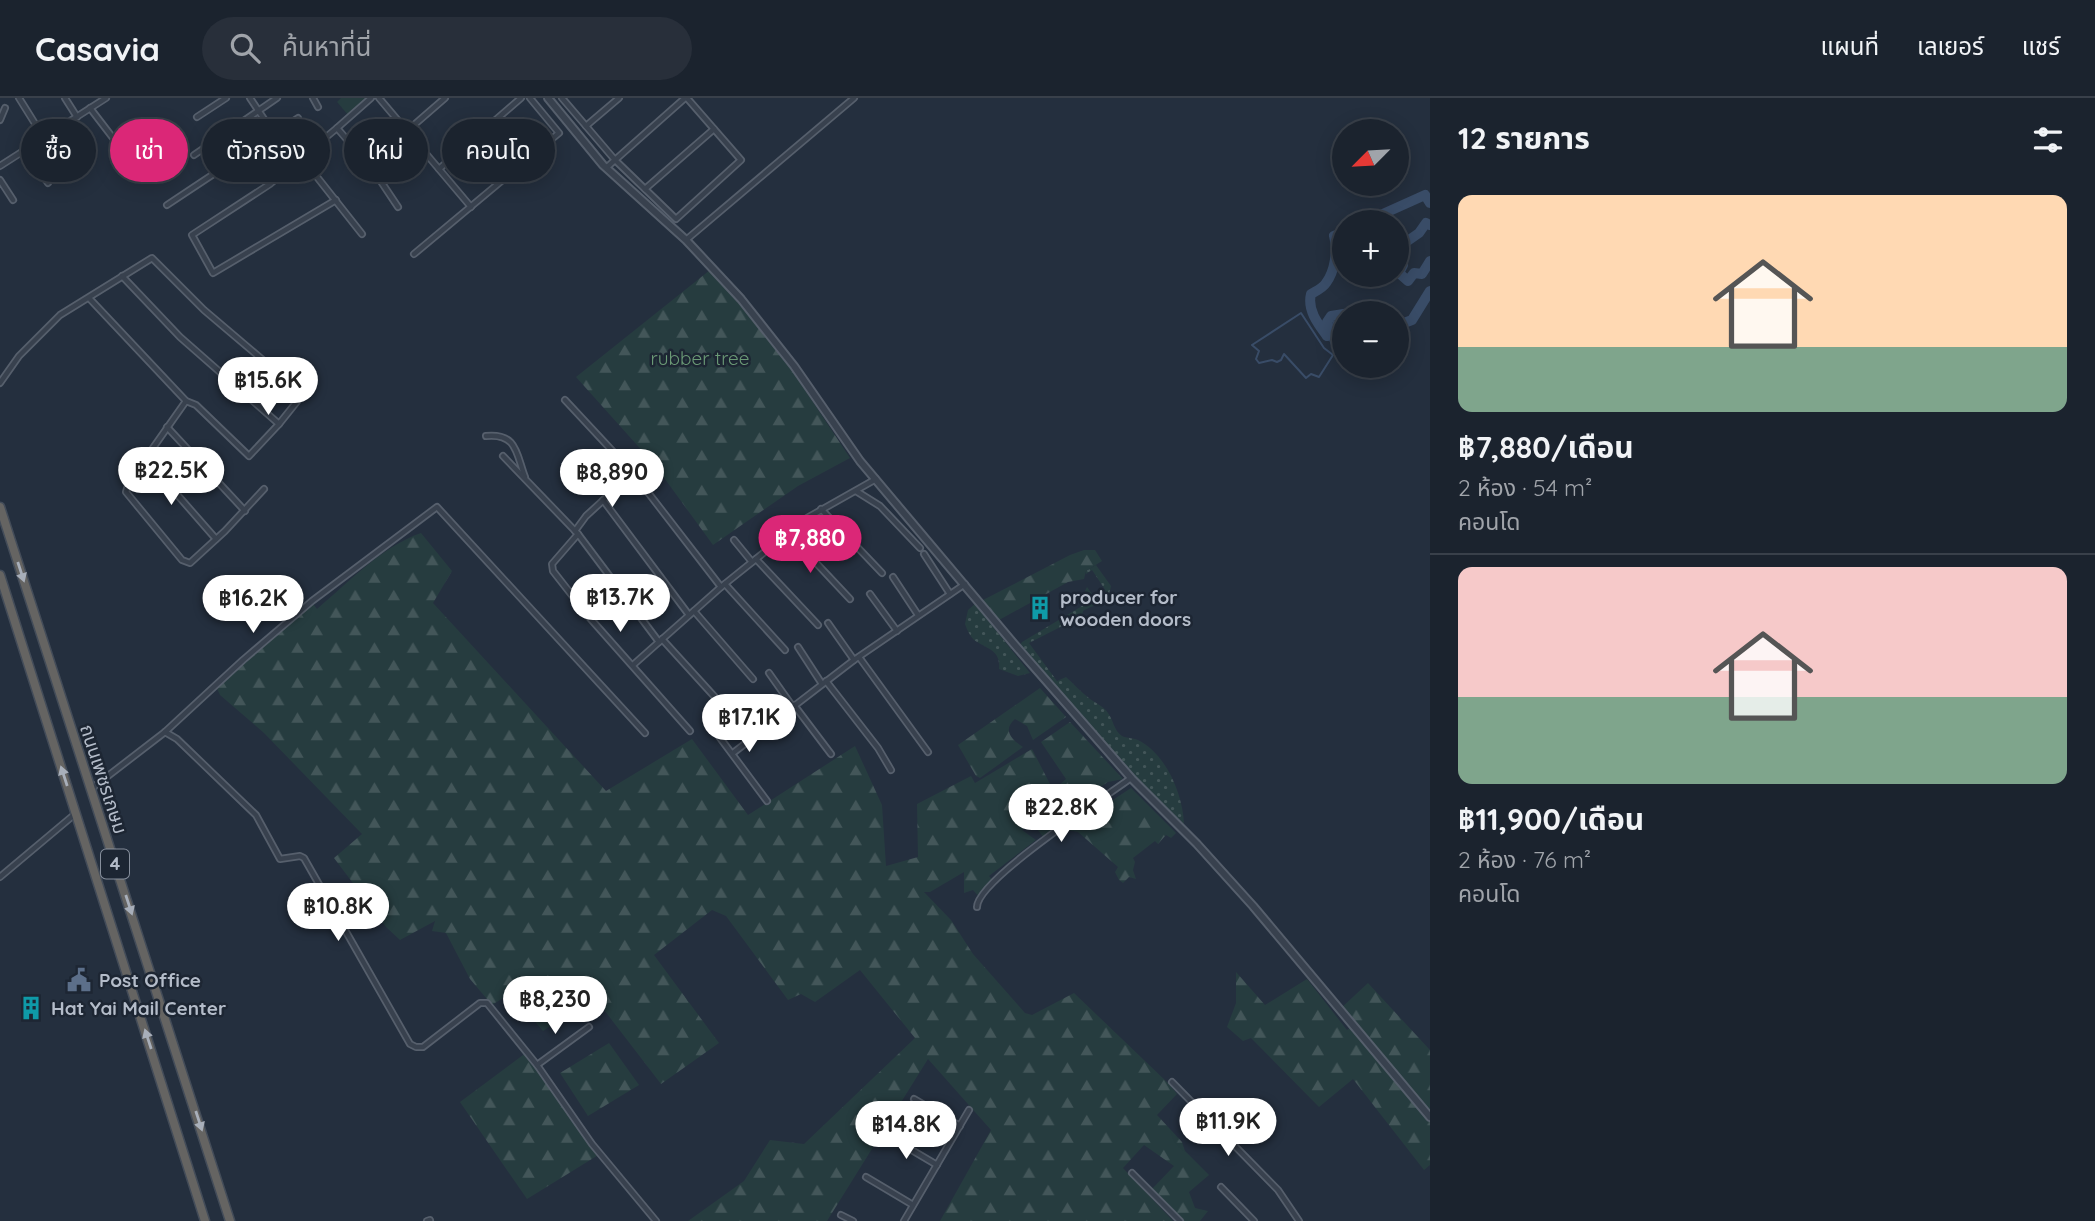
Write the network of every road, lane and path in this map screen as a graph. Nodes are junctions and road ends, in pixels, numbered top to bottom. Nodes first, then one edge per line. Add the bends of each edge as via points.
1 (19, 98) edge
2 (65, 98) edge
3 (106, 98) edge
4 (226, 98) edge
5 (250, 98) edge
6 (277, 98) edge
7 (313, 98) edge
8 (371, 98) edge
9 (379, 98) edge
10 (445, 98) edge
11 (521, 98) edge
12 (530, 98) edge
13 (548, 98) edge
14 (562, 98) edge
15 (619, 98) edge
16 (686, 98) edge
17 (854, 98) edge
18 (318, 107) dead end
19 (5, 108) dead end
20 (90, 108) junction
21 (258, 110) junction
22 (77, 117) junction
23 (197, 117) dead end
24 (32, 119) edge
25 (74, 119) edge
26 (264, 119) edge
27 (397, 119) edge
28 (421, 119) edge
29 (0, 120) edge
30 (586, 126) junction
31 (337, 128) junction
32 (714, 129) junction
33 (110, 134) edge
34 (330, 134) edge
35 (21, 153) edge
36 (194, 155) dead end
37 (428, 156) edge
38 (0, 159) edge
39 (614, 160) junction
40 (3, 164) edge
41 (606, 168) junction
42 (439, 169) junction
43 (0, 180) edge
44 (202, 182) edge
45 (272, 182) edge
46 (321, 182) edge
47 (645, 189) junction
48 (13, 200) dead end
49 (336, 200) junction
50 (167, 205) dead end
51 (398, 207) dead end
52 (471, 207) junction
53 (362, 234) dead end
54 (686, 240) junction
55 (414, 254) dead end
56 (122, 276) junction
57 (89, 298) junction
58 (0, 383) edge
59 (565, 400) dead end
60 (186, 401) junction
61 (279, 424) junction
62 (167, 427) junction
63 (486, 436) dead end
64 (503, 456) dead end
65 (146, 459) junction
66 (633, 473) junction
67 (876, 480) junction
68 (527, 481) junction
69 (264, 489) dead end
70 (856, 490) junction
71 (603, 500) junction
72 (0, 507) edge
73 (821, 509) junction
74 (246, 511) junction
75 (577, 533) junction
76 (788, 533) junction
77 (216, 539) junction
78 (734, 540) dead end
79 (920, 548) dead end
80 (924, 554) dead end
81 (754, 561) junction
82 (882, 573) dead end
83 (0, 575) edge
84 (893, 577) dead end
85 (965, 584) junction
86 (723, 585) junction
87 (870, 594) dead end
88 (950, 594) junction
89 (850, 599) dead end
90 (692, 613) junction
91 (918, 615) junction
92 (828, 623) dead end
93 (818, 625) dead end
94 (897, 631) junction
95 (660, 641) junction
96 (798, 647) dead end
97 (785, 650) dead end
98 (857, 659) junction
99 (633, 665) junction
100 (769, 673) dead end
101 (753, 679) dead end
102 (824, 682) junction
103 (738, 699) dead end
104 (723, 706) dead end
105 (793, 706) junction
106 (709, 723) dead end
107 (762, 730) junction
108 (690, 731) dead end
109 (165, 732) junction
110 (645, 733) dead end
111 (928, 752) dead end
112 (733, 753) junction
113 (831, 754) dead end
114 (891, 770) dead end
115 (1131, 778) junction
116 (91, 789) junction
117 (767, 801) dead end
118 (76, 813) junction
119 (0, 877) edge
120 (977, 907) dead end
121 (589, 1027) dead end
122 (537, 1065) junction
123 (1172, 1082) dead end
124 (914, 1099) dead end
125 (969, 1110) dead end
126 (1430, 1117) edge
127 (960, 1126) junction
128 (888, 1136) dead end
129 (937, 1165) junction
130 (1132, 1173) dead end
131 (866, 1177) dead end
132 (1222, 1187) dead end
133 (914, 1205) junction
134 (841, 1214) dead end
135 (205, 1221) edge
136 (230, 1221) edge
137 (656, 1221) edge
138 (853, 1221) edge
139 (904, 1221) edge
140 (1181, 1221) edge
141 (1254, 1221) edge
142 (1299, 1221) edge

1 - 24 street
2 - 22 street
3 - 20 street
4 - 23 street
5 - 21 street
6 - 21 street
7 - 18 street
8 - 31 street
9 - 27 street
10 - 28 street
11 - 42 street
12 - 52 street via 559,133
13 - 41 street
14 - 30 street
15 - 30 street
16 - 32 street
16 - 39 street
17 - 54 street
19 - 29 street
20 - 22 street
20 - 33 street
21 - 26 street
21 - 36 street
22 - 25 street
30 - 39 street
31 - 34 street
31 - 51 street
32 - 47 street
32 - 47 street via 741,160 676,219
35 - 40 street
37 - 42 street
38 - 40 street
39 - 41 street
39 - 47 street
41 - 54 street
42 - 52 street
43 - 48 street
44 - 50 street
45 - 49 street via 192,235 213,273
46 - 49 street
49 - 53 street
52 - 55 street
54 - 67 street via 741,299
56 - 57 street
56 - 61 street via 180,337
56 - 61 street via 152,258 204,310 303,394
57 - 58 street via 48,326
57 - 60 street
59 - 66 street
60 - 61 street via 196,405 249,456
60 - 62 street
62 - 65 street
62 - 74 street
63 - 68 street via 509,440
64 - 68 street
65 - 77 street
65 - 77 street via 126,492 182,560 190,563
66 - 71 street
66 - 86 street
67 - 70 street
67 - 85 street
68 - 75 street
69 - 74 street
70 - 73 street
70 - 79 street via 880,506
71 - 75 street
71 - 90 street
72 -> 116 highway, ถนนเพชรเกษม / 4
73 - 76 street
73 - 82 street
74 - 77 street
75 - 95 street
75 - 99 street via 552,564 552,571
76 - 81 street
76 - 89 street
78 - 81 street
80 - 88 street
81 - 86 street
81 - 93 street
118 -> 83 highway, ถนนเพชรเกษม / 4
84 - 91 street
85 - 88 street
85 - 115 street
86 - 90 street
86 - 97 street
87 - 94 street
88 - 91 street
90 - 95 street
90 - 101 street
91 - 94 street
92 - 98 street
94 - 98 street
95 - 99 street
95 - 104 street
96 - 102 street
98 - 102 street
98 - 111 street
99 - 108 street
100 - 105 street
102 - 105 street
102 - 114 street
103 - 107 street
105 - 107 street
105 - 113 street
106 - 112 street
107 - 112 street
109 - 110 street via 312,601 437,507
109 - 116 street
109 - 122 street via 256,815 280,859 304,858 410,1044 423,1047 480,1003 487,1003
112 - 117 street
115 - 120 street via 999,875 980,896
115 - 126 street via 1253,906
116 -> 136 highway, ถนนเพชรเกษม / 4
118 - 119 street
135 -> 118 highway, ถนนเพชรเกษม / 4
121 - 122 street
122 - 137 street via 592,1144
123 - 142 street via 1278,1190
124 - 127 street
125 - 127 street
127 - 129 street
128 - 129 street
129 - 133 street
130 - 140 street
131 - 133 street
132 - 141 street
133 - 139 street
134 - 138 street

